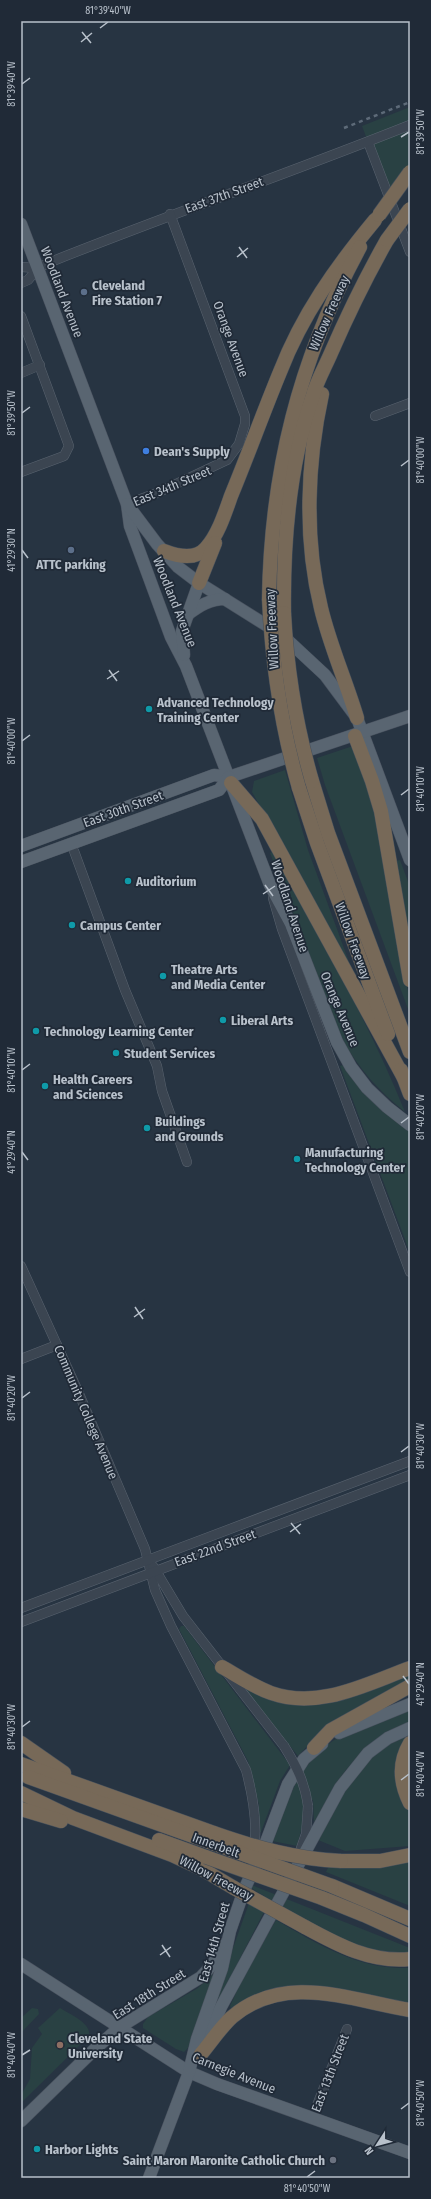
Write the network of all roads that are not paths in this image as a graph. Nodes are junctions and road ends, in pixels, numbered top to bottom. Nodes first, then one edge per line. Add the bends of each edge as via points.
1 (410, 125) edge
2 (368, 142) junction
3 (410, 172) edge
4 (410, 209) edge
5 (170, 214) junction
6 (377, 218) junction
7 (21, 224) edge
8 (410, 252) edge
9 (21, 268) edge
10 (38, 268) junction
11 (21, 283) edge
12 (21, 316) edge
13 (335, 342) junction
14 (40, 365) junction
15 (21, 373) edge
16 (410, 403) edge
17 (376, 416) dead end
18 (216, 467) joint
19 (21, 472) edge
20 (127, 504) junction
21 (226, 508) junction
22 (164, 552) junction
23 (199, 583) junction
24 (225, 599) junction
25 (187, 616) junction
26 (186, 666) junction
27 (339, 696) junction
28 (410, 716) edge
29 (357, 718) junction
30 (359, 735) junction
31 (230, 780) junction
32 (21, 846) edge
33 (74, 851) dead end
34 (410, 860) edge
35 (21, 862) edge
36 (270, 885) junction
37 (410, 980) edge
38 (410, 1052) edge
39 (404, 1078) junction
40 (410, 1094) edge
41 (410, 1125) edge
42 (187, 1162) dead end
43 (21, 1266) edge
44 (410, 1272) edge
45 (57, 1344) junction
46 (21, 1359) edge
47 (410, 1461) edge
48 (410, 1475) edge
49 (149, 1560) junction
50 (154, 1571) junction
51 (21, 1608) edge
52 (21, 1622) edge
53 (222, 1667) junction
54 (410, 1668) edge
55 (410, 1686) edge
56 (410, 1704) edge
57 (410, 1728) edge
58 (21, 1743) edge
59 (410, 1743) edge
60 (314, 1748) junction
61 (21, 1764) edge
62 (21, 1774) edge
63 (102, 1792) junction
64 (21, 1793) edge
65 (410, 1803) edge
66 (21, 1808) edge
67 (213, 1838) junction
68 (410, 1855) edge
69 (203, 1866) junction
70 (294, 1869) junction
71 (239, 1889) junction
72 (409, 1918) edge
73 (230, 1931) junction
74 (410, 1936) edge
75 (410, 1959) edge
76 (21, 1964) edge
77 (410, 2010) edge
78 (120, 2028) junction
79 (347, 2029) dead end
80 (200, 2054) junction
81 (189, 2072) junction
82 (312, 2118) junction
83 (21, 2121) edge
84 (410, 2153) edge
85 (149, 2178) edge

1 - 2 street, East 37th Street
2 - 5 street, East 37th Street
2 - 8 street
3 - 6 highway, Willow Freeway, bridge
4 - 13 highway, Willow Freeway, bridge via 387,240
5 - 10 street, East 37th Street
5 - 18 street, Orange Avenue via 245,416 239,444 227,460
6 - 21 highway via 332,273 292,342
6 - 39 highway, Willow Freeway, bridge via 329,308 293,410 276,494 270,550 269,599 278,700 299,788
7 - 10 main road, Woodland Avenue
9 - 10 street, East 37th Street
10 - 11 street, East 37th Street via 28,280
10 - 20 main road, Woodland Avenue
12 - 14 street
13 - 29 highway via 322,392 312,447 311,539 320,608
13 - 38 highway, Willow Freeway, bridge via 313,394 293,475 285,553 284,613 288,671 298,726 330,839
14 - 15 street
14 - 19 street via 70,446 64,456
16 - 17 street
18 - 20 street, East 34th Street
20 - 22 main road, Woodland Avenue
20 - 26 main road, Woodland Avenue via 130,526 172,637
21 - 22 highway via 211,542 202,552 186,557
21 - 23 highway
22 - 23 main road, Woodland Avenue
23 - 24 main road, Woodland Avenue
23 - 25 main road
24 - 25 main road via 206,603
24 - 27 main road, Woodland Avenue via 272,628 295,646 324,675
25 - 26 main road via 182,638
26 - 31 main road, Woodland Avenue
27 - 29 main road, Woodland Avenue
27 - 30 main road
28 - 30 main road, East 30th Street
29 - 30 main road, Woodland Avenue
30 - 31 main road, East 30th Street
30 - 34 main road
30 - 37 highway via 380,811
31 - 32 main road, East 30th Street via 214,774
31 - 35 main road, East 30th Street via 219,790
31 - 36 main road, Woodland Avenue
31 - 39 highway via 262,819
33 - 42 street via 125,990 157,1066 162,1091
36 - 41 main road, Orange Avenue via 292,924 326,1017 343,1055 367,1088
36 - 44 street, Woodland Avenue via 282,929
39 - 40 highway, Willow Freeway
43 - 45 street, Community College Avenue
45 - 46 street
45 - 49 street, Community College Avenue
47 - 49 street, East 22nd Street
48 - 50 street, East 22nd Street
49 - 50 street, Community College Avenue
49 - 51 street, East 22nd Street
50 - 52 street, East 22nd Street
50 - 53 street via 183,1616
50 - 71 street, Community College Avenue via 155,1590 242,1763 253,1794 256,1839 254,1857
53 - 54 highway via 270,1693 306,1699 340,1694
53 - 70 street, bridge via 284,1746 296,1766 306,1793 306,1834
55 - 60 highway via 331,1730
56 - 60 main road, East 14th Street via 353,1726
57 - 70 main road, East 14th Street via 376,1746 353,1769
58 - 63 highway via 60,1770
59 - 65 highway via 401,1774
60 - 71 main road, East 14th Street via 288,1784 266,1842
61 - 63 highway
62 - 67 highway, Innerbelt
63 - 67 highway
64 - 69 highway, Innerbelt
66 - 69 highway
67 - 68 highway, bridge via 302,1858 380,1861
67 - 72 highway, Innerbelt, bridge
69 - 71 highway, Willow Freeway
69 - 74 highway, Innerbelt, bridge via 322,1898
70 - 80 main road, East 14th Street via 221,2007
71 - 73 main road, East 14th Street
71 - 75 highway, Willow Freeway, bridge via 305,1927 359,1953 387,1959
73 - 78 main road, East 18th Street via 213,1964 201,1977
73 - 81 main road, East 14th Street via 222,1968 197,2038
76 - 78 main road, Carnegie Avenue
77 - 80 highway via 325,1992 278,1994 242,2010 225,2024
78 - 81 main road, Carnegie Avenue
78 - 83 main road, East 18th Street
79 - 82 street, East 13th Street
80 - 81 main road, East 14th Street
81 - 82 main road, Carnegie Avenue
81 - 85 main road, East 14th Street
82 - 84 main road, Carnegie Avenue

